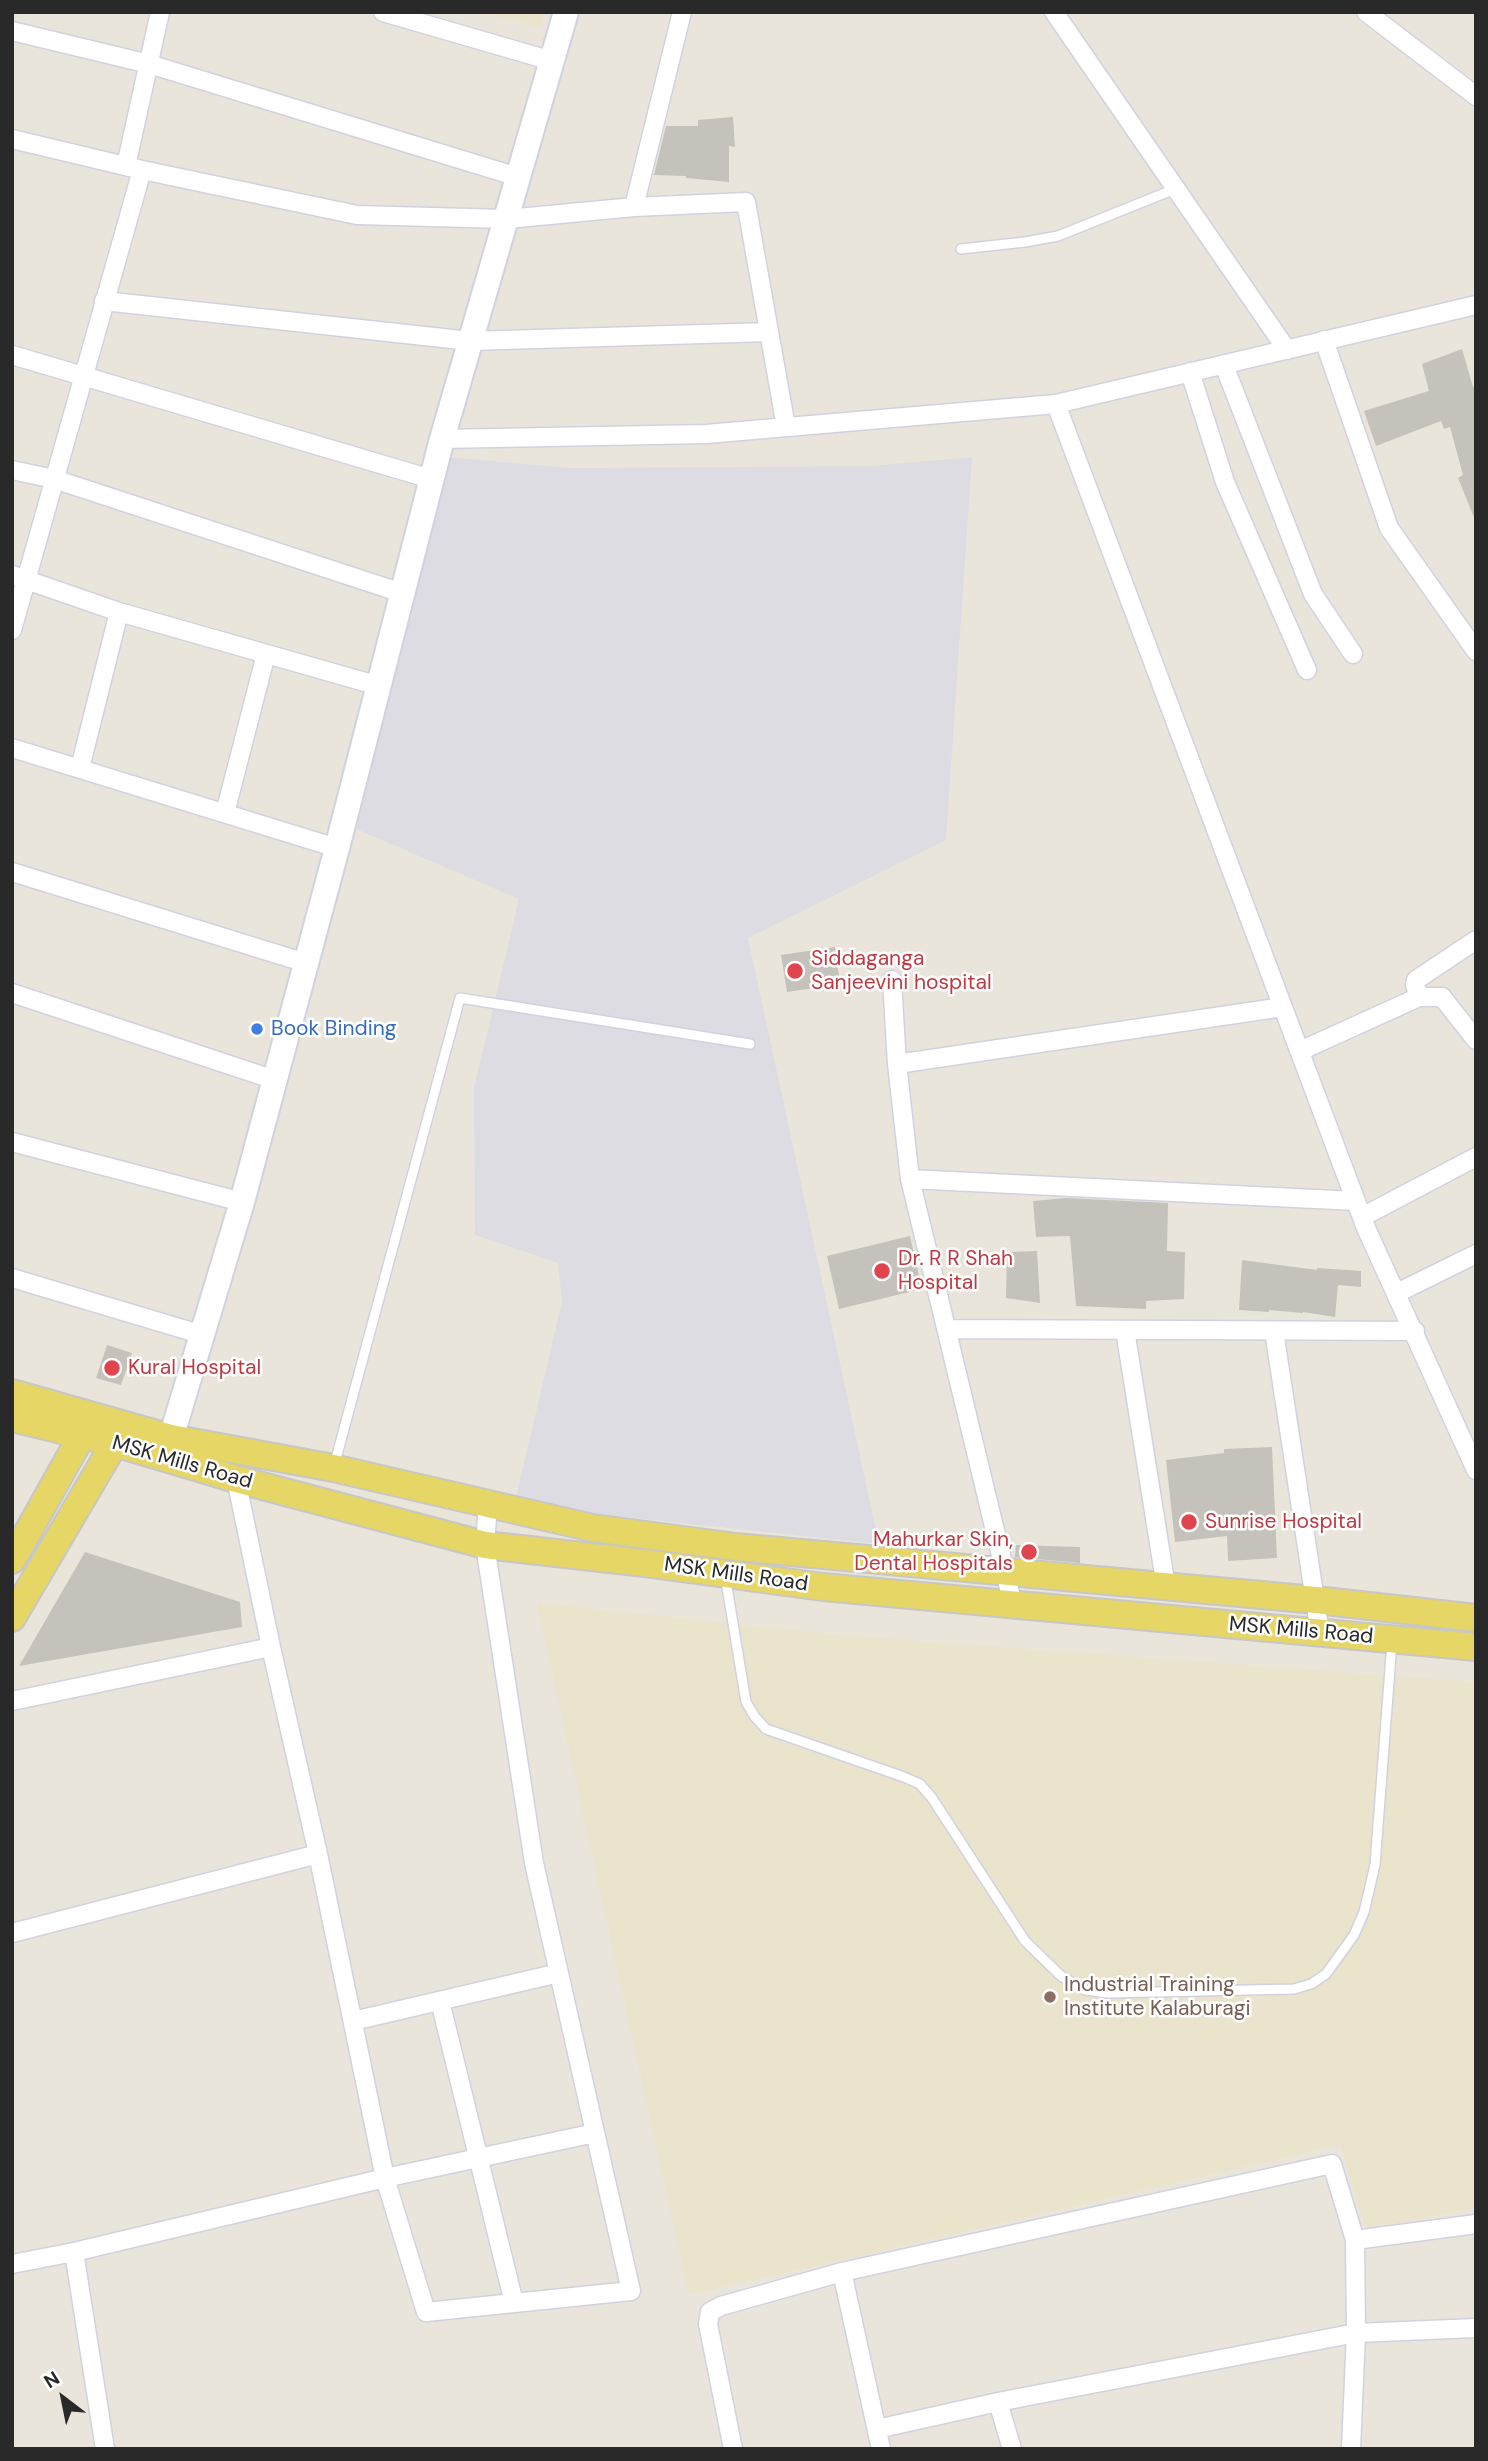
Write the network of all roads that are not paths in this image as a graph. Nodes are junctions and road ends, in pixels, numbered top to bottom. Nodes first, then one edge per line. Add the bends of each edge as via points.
1 (160, 12) edge
2 (383, 12) edge
3 (566, 12) edge
4 (682, 12) edge
5 (1054, 12) edge
6 (1366, 12) edge
7 (12, 31) edge
8 (552, 61) junction
9 (149, 64) junction
10 (1476, 96) edge
11 (12, 139) edge
12 (134, 168) junction
13 (518, 177) junction
14 (1175, 189) junction
15 (634, 207) junction
16 (507, 219) junction
17 (961, 249) dead end
18 (104, 301) junction
19 (1476, 305) edge
20 (769, 332) junction
21 (1324, 340) junction
22 (470, 341) junction
23 (1287, 350) junction
24 (12, 355) edge
25 (1224, 365) junction
26 (1190, 372) junction
27 (83, 375) junction
28 (1056, 404) junction
29 (786, 427) junction
30 (442, 439) junction
31 (12, 470) edge
32 (431, 478) junction
33 (54, 479) junction
34 (19, 577) edge
35 (402, 593) junction
36 (119, 612) junction
37 (12, 630) edge
38 (1476, 651) edge
39 (266, 654) junction
40 (1353, 654) dead end
41 (1307, 670) dead end
42 (379, 686) junction
43 (12, 748) edge
44 (80, 768) junction
45 (225, 813) junction
46 (337, 848) junction
47 (12, 872) edge
48 (1476, 940) edge
49 (306, 963) junction
50 (892, 980) dead end
51 (12, 993) edge
52 (1419, 997) junction
53 (1283, 1007) junction
54 (1476, 1040) edge
55 (750, 1044) dead end
56 (1300, 1051) junction
57 (897, 1064) junction
58 (275, 1080) junction
59 (12, 1143) edge
60 (1476, 1157) edge
61 (911, 1179) junction
62 (242, 1202) junction
63 (1359, 1209) junction
64 (1476, 1254) edge
65 (12, 1278) edge
66 (1397, 1293) junction
67 (947, 1329) junction
68 (1125, 1330) junction
69 (1274, 1331) junction
70 (1415, 1332) junction
71 (203, 1335) junction
72 (12, 1393) edge
73 (12, 1418) edge
74 (87, 1426) junction
75 (120, 1434) junction
76 (169, 1449) junction
77 (333, 1468) junction
78 (1476, 1470) edge
79 (236, 1479) junction
80 (488, 1504) junction
81 (485, 1545) junction
82 (12, 1560) edge
83 (1006, 1572) junction
84 (725, 1574) junction
85 (1166, 1587) junction
86 (1316, 1600) junction
87 (1013, 1605) junction
88 (12, 1618) edge
89 (1476, 1618) edge
90 (1320, 1633) junction
91 (1393, 1639) junction
92 (271, 1647) junction
93 (1476, 1647) edge
94 (12, 1701) edge
95 (318, 1854) junction
96 (12, 1933) edge
97 (559, 1973) junction
98 (440, 2001) junction
99 (353, 2021) junction
100 (595, 2133) junction
101 (480, 2157) junction
102 (385, 2178) junction
103 (1476, 2224) edge
104 (1355, 2240) junction
105 (74, 2252) junction
106 (12, 2264) edge
107 (842, 2272) junction
108 (514, 2303) junction
109 (1476, 2328) edge
110 (1356, 2333) junction
111 (998, 2402) junction
112 (877, 2430) junction
113 (105, 2449) edge
114 (733, 2449) edge
115 (881, 2449) edge
116 (1012, 2449) edge
117 (1352, 2449) edge

1 - 9 street
2 - 8 street
3 - 8 street
4 - 15 street
5 - 14 street
6 - 10 street
7 - 9 street
8 - 13 street
9 - 12 street
9 - 13 street
11 - 12 street
12 - 16 street via 357,215
12 - 18 street
13 - 16 street
14 - 17 lane via 1058,236
14 - 23 street
15 - 16 street
15 - 20 street via 746,202
16 - 22 street
18 - 22 street
18 - 27 street
19 - 21 street
20 - 22 street
20 - 29 street
21 - 23 street
21 - 38 street via 1389,528
22 - 30 street
23 - 25 street
24 - 27 street
25 - 26 street
25 - 40 street via 1313,594
26 - 28 street
26 - 41 street via 1225,482
27 - 32 street
27 - 33 street
28 - 29 street
28 - 53 street
29 - 30 street via 706,434
30 - 32 street
31 - 33 street
32 - 35 street
33 - 34 street
33 - 35 street
34 - 36 street
34 - 37 street
35 - 42 street
36 - 39 street
36 - 44 street
39 - 42 street
39 - 45 street
42 - 46 street
43 - 44 street
44 - 45 street
45 - 46 street
46 - 49 street
47 - 49 street
48 - 52 street via 1416,980
49 - 58 street
50 - 57 street
51 - 58 street
52 - 54 street via 1442,997
52 - 56 street
53 - 56 street
53 - 57 street
55 - 77 lane via 460,999
56 - 63 street
57 - 61 street
58 - 62 street
59 - 62 street
60 - 63 street
61 - 63 street
61 - 67 street
62 - 71 street
63 - 66 street
64 - 66 street
65 - 71 street
66 - 70 street
67 - 68 street
67 - 83 street
68 - 69 street
68 - 85 street
69 - 70 street
69 - 86 street
70 - 78 street
71 - 76 street
72 - 74 main road, MSK Mills Road
73 - 74 main road, MSK Mills Road
74 - 75 main road, MSK Mills Road
74 - 82 main road
75 - 76 main road, MSK Mills Road
75 - 88 main road
76 - 77 main road, MSK Mills Road
76 - 79 main road, MSK Mills Road
77 - 80 main road, MSK Mills Road
79 - 81 main road, MSK Mills Road
79 - 92 street
80 - 81 street
80 - 83 main road, MSK Mills Road via 593,1528 736,1547
81 - 84 main road, MSK Mills Road
81 - 97 street via 534,1863
83 - 85 main road, MSK Mills Road
83 - 87 street
84 - 87 main road, MSK Mills Road
84 - 91 lane via 746,1702 754,1717 766,1729 920,1784 1025,1941 1061,1976 1085,1990 1108,1993 1294,1989 1325,1974 1354,1935 1375,1865
85 - 86 main road, MSK Mills Road
86 - 89 main road, MSK Mills Road
86 - 90 street
87 - 90 main road, MSK Mills Road
90 - 91 main road, MSK Mills Road
91 - 93 main road, MSK Mills Road
92 - 94 street
92 - 95 street
95 - 96 street
95 - 99 street
97 - 98 street
97 - 100 street
98 - 99 street
98 - 101 street
99 - 102 street
100 - 101 street
100 - 108 street via 631,2291
101 - 102 street
101 - 108 street
102 - 105 street
102 - 108 street via 426,2312
103 - 104 street
104 - 107 street via 1332,2164
104 - 110 street
105 - 106 street
105 - 113 street
107 - 112 street
107 - 114 street via 710,2312 708,2324
109 - 110 street
110 - 111 street
110 - 117 street
111 - 112 street
111 - 116 street
112 - 115 street

